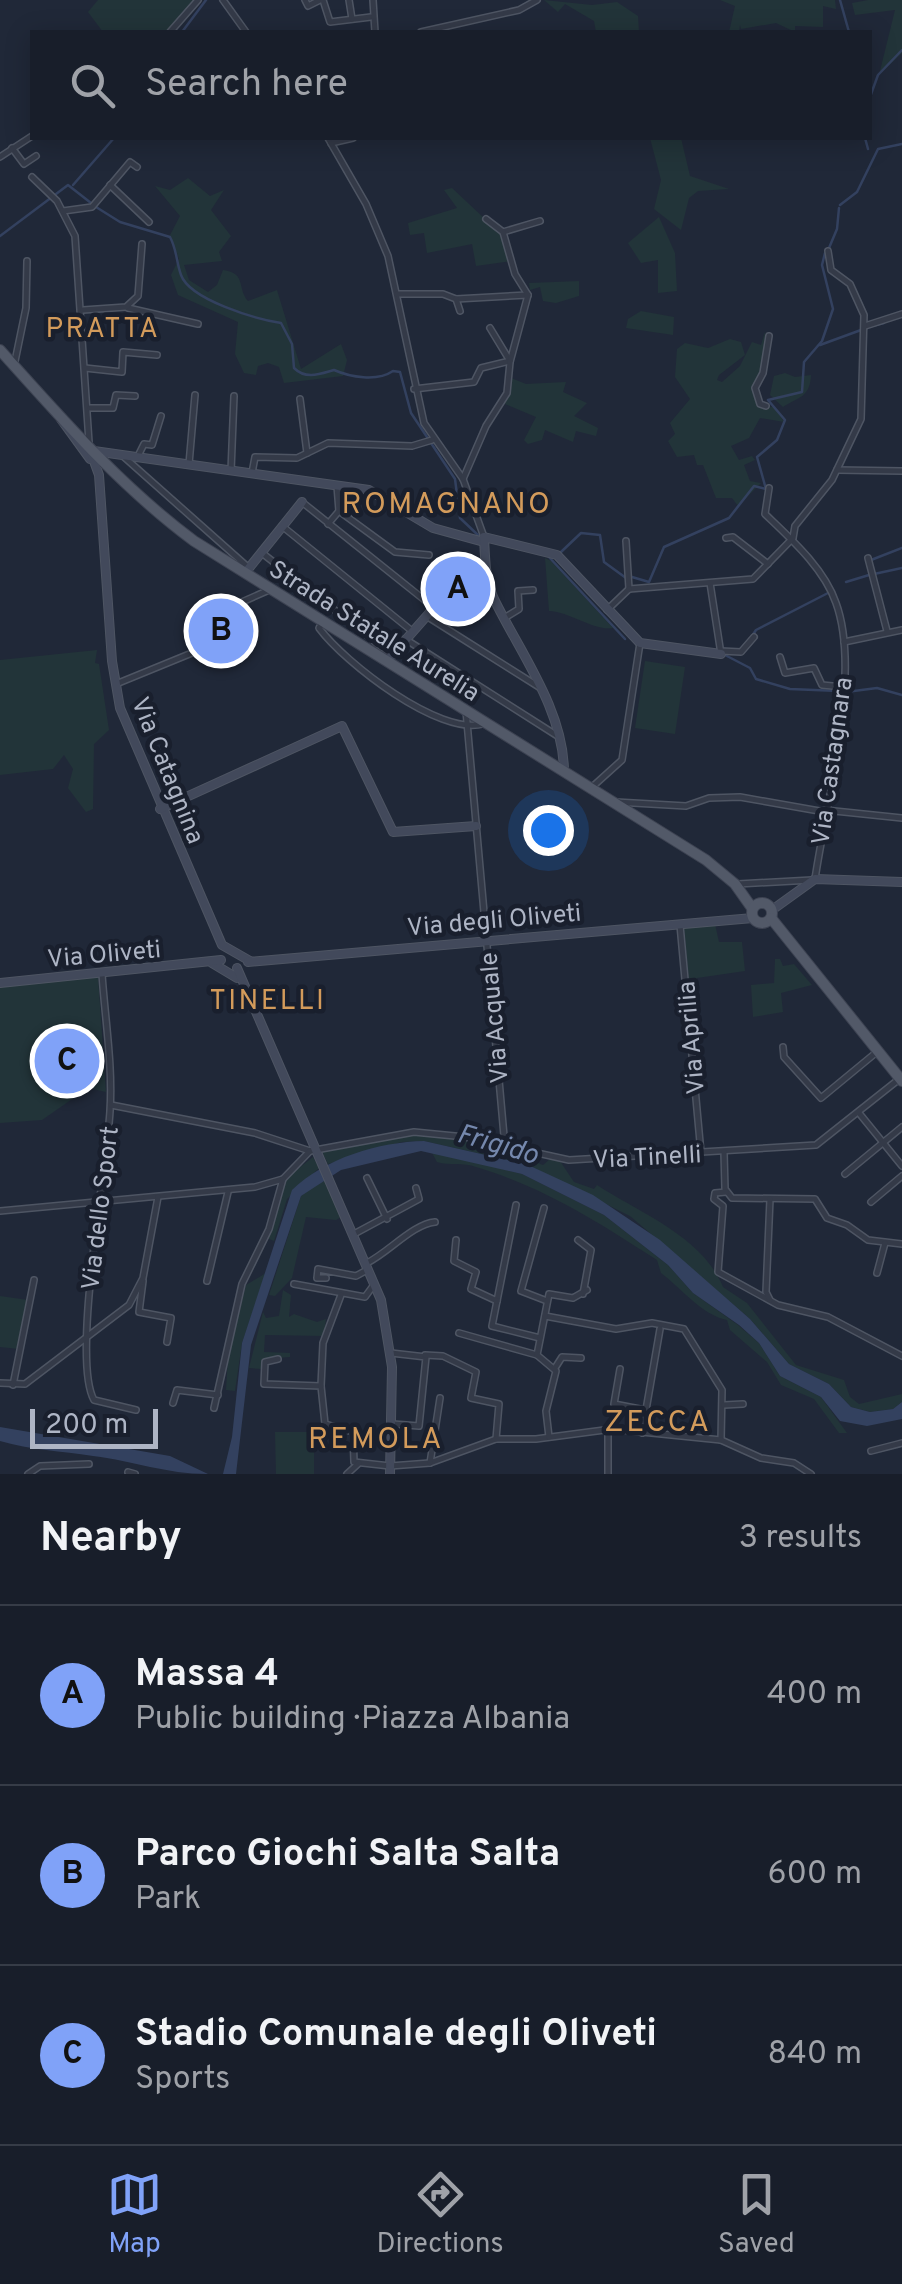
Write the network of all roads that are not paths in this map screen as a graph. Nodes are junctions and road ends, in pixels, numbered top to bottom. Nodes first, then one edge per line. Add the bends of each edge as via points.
1 (198, 0) edge
2 (224, 0) edge
3 (306, 0) edge
4 (322, 0) edge
5 (349, 0) edge
6 (373, 0) edge
7 (537, 0) edge
8 (370, 17) junction
9 (352, 19) junction
10 (172, 30) edge
11 (245, 30) edge
12 (374, 30) edge
13 (430, 30) edge
14 (30, 137) edge
15 (330, 140) edge
16 (12, 148) junction
17 (36, 156) dead end
18 (0, 157) edge
19 (136, 167) dead end
20 (32, 177) dead end
21 (110, 184) junction
22 (64, 211) junction
23 (486, 219) dead end
24 (540, 221) dead end
25 (148, 222) dead end
26 (503, 232) junction
27 (142, 244) dead end
28 (828, 251) dead end
29 (27, 261) dead end
30 (398, 294) junction
31 (528, 295) junction
32 (456, 299) junction
33 (126, 308) junction
34 (82, 310) junction
35 (460, 312) dead end
36 (902, 314) edge
37 (198, 324) dead end
38 (864, 326) junction
39 (490, 328) dead end
40 (769, 336) dead end
41 (0, 350) edge
42 (157, 355) dead end
43 (510, 361) junction
44 (14, 366) junction
45 (85, 368) junction
46 (413, 389) junction
47 (195, 395) dead end
48 (135, 396) dead end
49 (234, 396) dead end
50 (300, 399) dead end
51 (766, 406) dead end
52 (90, 408) junction
53 (161, 416) dead end
54 (61, 419) junction
55 (430, 440) junction
56 (89, 450) junction
57 (118, 452) junction
58 (307, 453) junction
59 (139, 454) junction
60 (189, 464) junction
61 (836, 470) junction
62 (902, 471) edge
63 (231, 472) junction
64 (114, 476) junction
65 (252, 476) junction
66 (99, 479) junction
67 (464, 479) junction
68 (337, 486) junction
69 (769, 488) dead end
70 (302, 502) joint
71 (339, 511) junction
72 (328, 524) junction
73 (282, 526) junction
74 (726, 538) dead end
75 (793, 538) junction
76 (484, 539) junction
77 (626, 541) dead end
78 (262, 552) junction
79 (429, 555) dead end
80 (868, 558) dead end
81 (769, 565) junction
82 (247, 570) junction
83 (488, 577) junction
84 (710, 583) junction
85 (272, 589) junction
86 (628, 589) junction
87 (533, 590) dead end
88 (432, 606) junction
89 (607, 610) junction
90 (426, 615) junction
91 (506, 616) junction
92 (324, 622) junction
93 (902, 630) edge
94 (412, 631) junction
95 (887, 631) junction
96 (754, 636) dead end
97 (405, 639) junction
98 (844, 642) junction
99 (640, 643) junction
100 (721, 652) junction
101 (780, 657) dead end
102 (389, 658) junction
103 (116, 684) junction
104 (539, 687) junction
105 (843, 687) junction
106 (466, 711) junction
107 (486, 723) junction
108 (468, 728) junction
109 (559, 736) junction
110 (564, 772) junction
111 (590, 788) junction
112 (614, 803) junction
113 (160, 809) junction
114 (825, 811) junction
115 (902, 818) edge
116 (476, 826) junction
117 (814, 879) junction
118 (902, 882) edge
119 (739, 889) junction
120 (761, 911) junction
121 (680, 922) junction
122 (486, 940) junction
123 (221, 957) junction
124 (236, 965) junction
125 (102, 974) junction
126 (0, 983) edge
127 (783, 1046) dead end
128 (881, 1055) junction
129 (901, 1076) edge
130 (111, 1106) junction
131 (858, 1113) junction
132 (902, 1127) edge
133 (883, 1143) junction
134 (505, 1146) junction
135 (314, 1152) junction
136 (724, 1152) junction
137 (701, 1153) junction
138 (902, 1166) edge
139 (845, 1174) dead end
140 (902, 1176) edge
141 (367, 1178) dead end
142 (282, 1179) junction
143 (416, 1188) dead end
144 (229, 1190) junction
145 (726, 1192) junction
146 (158, 1196) junction
147 (770, 1199) junction
148 (101, 1200) junction
149 (871, 1202) dead end
150 (516, 1205) dead end
151 (544, 1208) dead end
152 (0, 1211) edge
153 (387, 1219) junction
154 (435, 1222) dead end
155 (354, 1234) junction
156 (456, 1240) dead end
157 (578, 1240) dead end
158 (884, 1243) junction
159 (902, 1244) edge
160 (368, 1265) junction
161 (876, 1273) dead end
162 (143, 1278) junction
163 (326, 1278) dead end
164 (34, 1280) dead end
165 (207, 1280) dead end
166 (294, 1284) dead end
167 (375, 1285) junction
168 (341, 1296) junction
169 (548, 1300) junction
170 (497, 1301) junction
171 (772, 1302) junction
172 (544, 1316) junction
173 (660, 1328) dead end
174 (460, 1332) dead end
175 (540, 1338) junction
176 (88, 1339) junction
177 (167, 1342) dead end
178 (391, 1354) junction
179 (425, 1355) junction
180 (537, 1355) junction
181 (902, 1356) edge
182 (581, 1358) dead end
183 (278, 1359) dead end
184 (555, 1368) junction
185 (620, 1369) dead end
186 (0, 1382) edge
187 (13, 1385) junction
188 (320, 1386) junction
189 (218, 1394) junction
190 (440, 1398) dead end
191 (172, 1403) dead end
192 (742, 1404) dead end
193 (724, 1405) junction
194 (214, 1408) dead end
195 (136, 1410) dead end
196 (645, 1410) junction
197 (392, 1424) junction
198 (608, 1429) junction
199 (642, 1433) junction
200 (550, 1436) junction
201 (496, 1439) junction
202 (721, 1440) junction
203 (902, 1442) edge
204 (871, 1451) dead end
205 (360, 1463) junction
206 (430, 1463) junction
207 (89, 1464) dead end
208 (389, 1470) edge
209 (28, 1474) edge
210 (347, 1474) edge
211 (608, 1474) edge
212 (811, 1474) edge

1 - 10 street
2 - 11 street
3 - 4 street via 308,6
4 - 9 street via 330,22
5 - 9 street
6 - 8 street
7 - 13 street
8 - 9 street
8 - 12 street
14 - 16 street
15 - 30 street via 366,204
16 - 17 street via 24,164
16 - 18 street
19 - 21 street via 130,162
20 - 22 street
21 - 22 street via 92,207
21 - 25 street
22 - 34 street via 75,236
23 - 26 street
24 - 26 street
26 - 31 street
27 - 33 street via 139,294
28 - 38 street via 831,270 853,290
29 - 44 street
30 - 32 street
30 - 46 street
31 - 32 street
31 - 43 street
32 - 35 street
33 - 34 street
33 - 37 street
34 - 45 street
36 - 38 street
38 - 61 street via 862,419
39 - 43 street
40 - 51 street via 756,388
41 - 44 main road, Strada Statale Aurelia
42 - 45 street via 124,352 122,372
43 - 46 street via 487,364 474,382
43 - 67 street via 507,393
44 - 54 main road, Strada Statale Aurelia
45 - 52 street
46 - 55 street
47 - 60 street
48 - 52 street via 116,395 112,408
49 - 63 street
50 - 58 street
52 - 56 street
53 - 59 street via 152,445 144,444
54 - 56 main road, Strada Statale Aurelia
54 - 66 main road
55 - 58 street via 412,446 328,444
55 - 67 street
56 - 57 main road
56 - 64 main road, Strada Statale Aurelia
56 - 66 main road, Via Catagnina
57 - 59 main road
57 - 82 street
58 - 65 street via 252,458
59 - 60 main road
60 - 63 main road
61 - 62 street
61 - 75 street
63 - 65 main road
64 - 66 main road
64 - 82 main road, Strada Statale Aurelia via 166,520
65 - 68 main road
66 - 103 main road, Via Catagnina
67 - 76 street
68 - 71 street
68 - 76 main road via 378,493 427,525
69 - 75 street, Via Castagnara via 765,514
70 - 72 street
70 - 73 main road
71 - 72 street
71 - 79 street via 395,552
72 - 88 street
73 - 78 main road
73 - 94 street
74 - 81 street
75 - 81 street
75 - 98 street, Via Castagnara via 832,593
76 - 83 main road
76 - 89 main road via 553,552
77 - 86 street
78 - 82 main road
78 - 102 street
80 - 95 street
81 - 84 street via 747,582
82 - 85 main road, Strada Statale Aurelia
83 - 88 main road via 461,578
83 - 91 main road
84 - 86 street
84 - 100 street
85 - 92 main road, Strada Statale Aurelia
85 - 103 street via 208,617 209,646
86 - 89 street
87 - 91 street via 518,592 519,609
88 - 90 main road
89 - 99 main road
90 - 94 main road
90 - 104 street
91 - 104 main road
92 - 102 main road, Strada Statale Aurelia
92 - 108 street via 319,628 326,637 374,679
93 - 95 street
94 - 97 main road
95 - 98 street
96 - 100 street via 741,652
97 - 102 main road
97 - 109 street
98 - 105 street, Via Castagnara
99 - 100 main road
99 - 111 street via 622,760
101 - 105 street via 786,673 815,668 820,684
102 - 106 main road, Strada Statale Aurelia
103 - 113 main road, Via Catagnina
104 - 109 main road
105 - 114 street, Via Castagnara
106 - 107 main road, Strada Statale Aurelia
106 - 108 street, Via Acquale
107 - 108 street
107 - 110 main road, Strada Statale Aurelia
108 - 116 street, Via Acquale
109 - 110 main road
110 - 111 main road, Strada Statale Aurelia
111 - 112 main road, Strada Statale Aurelia
112 - 114 street via 686,806 731,797
112 - 119 main road, Strada Statale Aurelia
113 - 116 main road via 342,726 393,832
113 - 123 main road, Via Catagnina
114 - 115 street
114 - 117 street, Via Castagnara
116 - 122 street, Via Acquale
117 - 118 main road
117 - 119 street
117 - 120 main road
119 - 120 main road, Strada Statale Aurelia
120 - 121 main road, Via degli Oliveti
120 - 128 main road, Strada Statale Aurelia
121 - 122 main road, Via degli Oliveti
121 - 137 street, Via Aprilia
122 - 124 main road, Via degli Oliveti
122 - 134 street, Via Acquale
123 - 124 main road
123 - 124 main road
123 - 125 main road, Via Oliveti
124 - 135 main road
125 - 126 main road, Via Oliveti
125 - 130 street, Via dello Sport
127 - 128 street via 784,1056 822,1098
128 - 129 main road, Strada Statale Aurelia
129 - 131 street, Via Tinelli
130 - 135 street via 256,1133
130 - 148 street, Via dello Sport
131 - 133 street
131 - 136 street, Via Tinelli via 816,1145
132 - 133 street
133 - 138 street
133 - 139 street
134 - 135 street, Via Tinelli via 414,1132
134 - 137 street, Via Tinelli via 569,1160
135 - 142 street
135 - 155 main road
136 - 137 street, Via Tinelli
136 - 145 street
140 - 149 street
141 - 153 street
142 - 144 street
142 - 189 street via 269,1228 242,1284
143 - 153 street via 418,1199
144 - 146 street
144 - 165 street
145 - 147 street via 746,1201
145 - 171 street via 714,1194 723,1206 716,1268
146 - 148 street
146 - 162 street
147 - 158 street via 815,1199 830,1220
147 - 171 street via 766,1292
148 - 152 street
148 - 176 street, Via dello Sport
150 - 170 street
151 - 169 street via 521,1291
153 - 155 street
154 - 160 street via 424,1223
155 - 160 main road
156 - 170 street via 454,1261 476,1270 471,1289
157 - 169 street via 591,1250 585,1292 573,1298 550,1294
158 - 159 street
158 - 161 street
160 - 163 street via 359,1276 318,1269 317,1278
160 - 167 main road
162 - 176 street via 128,1307
162 - 177 street via 139,1312 171,1318
164 - 187 street
166 - 168 street
167 - 168 street via 369,1296
167 - 178 main road
168 - 188 street via 323,1343
169 - 172 street
170 - 175 street via 492,1326
171 - 181 street via 828,1317
172 - 175 street
172 - 193 street via 616,1329 681,1327 714,1370
173 - 196 street
174 - 180 street
175 - 180 street
176 - 187 street via 25,1384
176 - 195 street, Via dello Sport via 92,1397
178 - 179 street
178 - 197 main road
179 - 197 street via 419,1426
179 - 201 street via 476,1372 471,1398 499,1404
180 - 184 street
182 - 184 street via 562,1357
183 - 188 street via 264,1362 264,1384
184 - 200 street via 546,1411
185 - 196 street via 614,1404
186 - 187 street
188 - 205 street via 324,1424 352,1432 351,1459
189 - 191 street via 177,1390
189 - 194 street
190 - 206 street
192 - 193 street
193 - 202 street
196 - 199 street
197 - 208 main road
198 - 199 street
198 - 200 street
198 - 211 street
199 - 202 street
200 - 201 street
201 - 206 street
202 - 212 street
203 - 204 street
205 - 208 street
205 - 210 street
206 - 208 street
207 - 209 street via 40,1466

